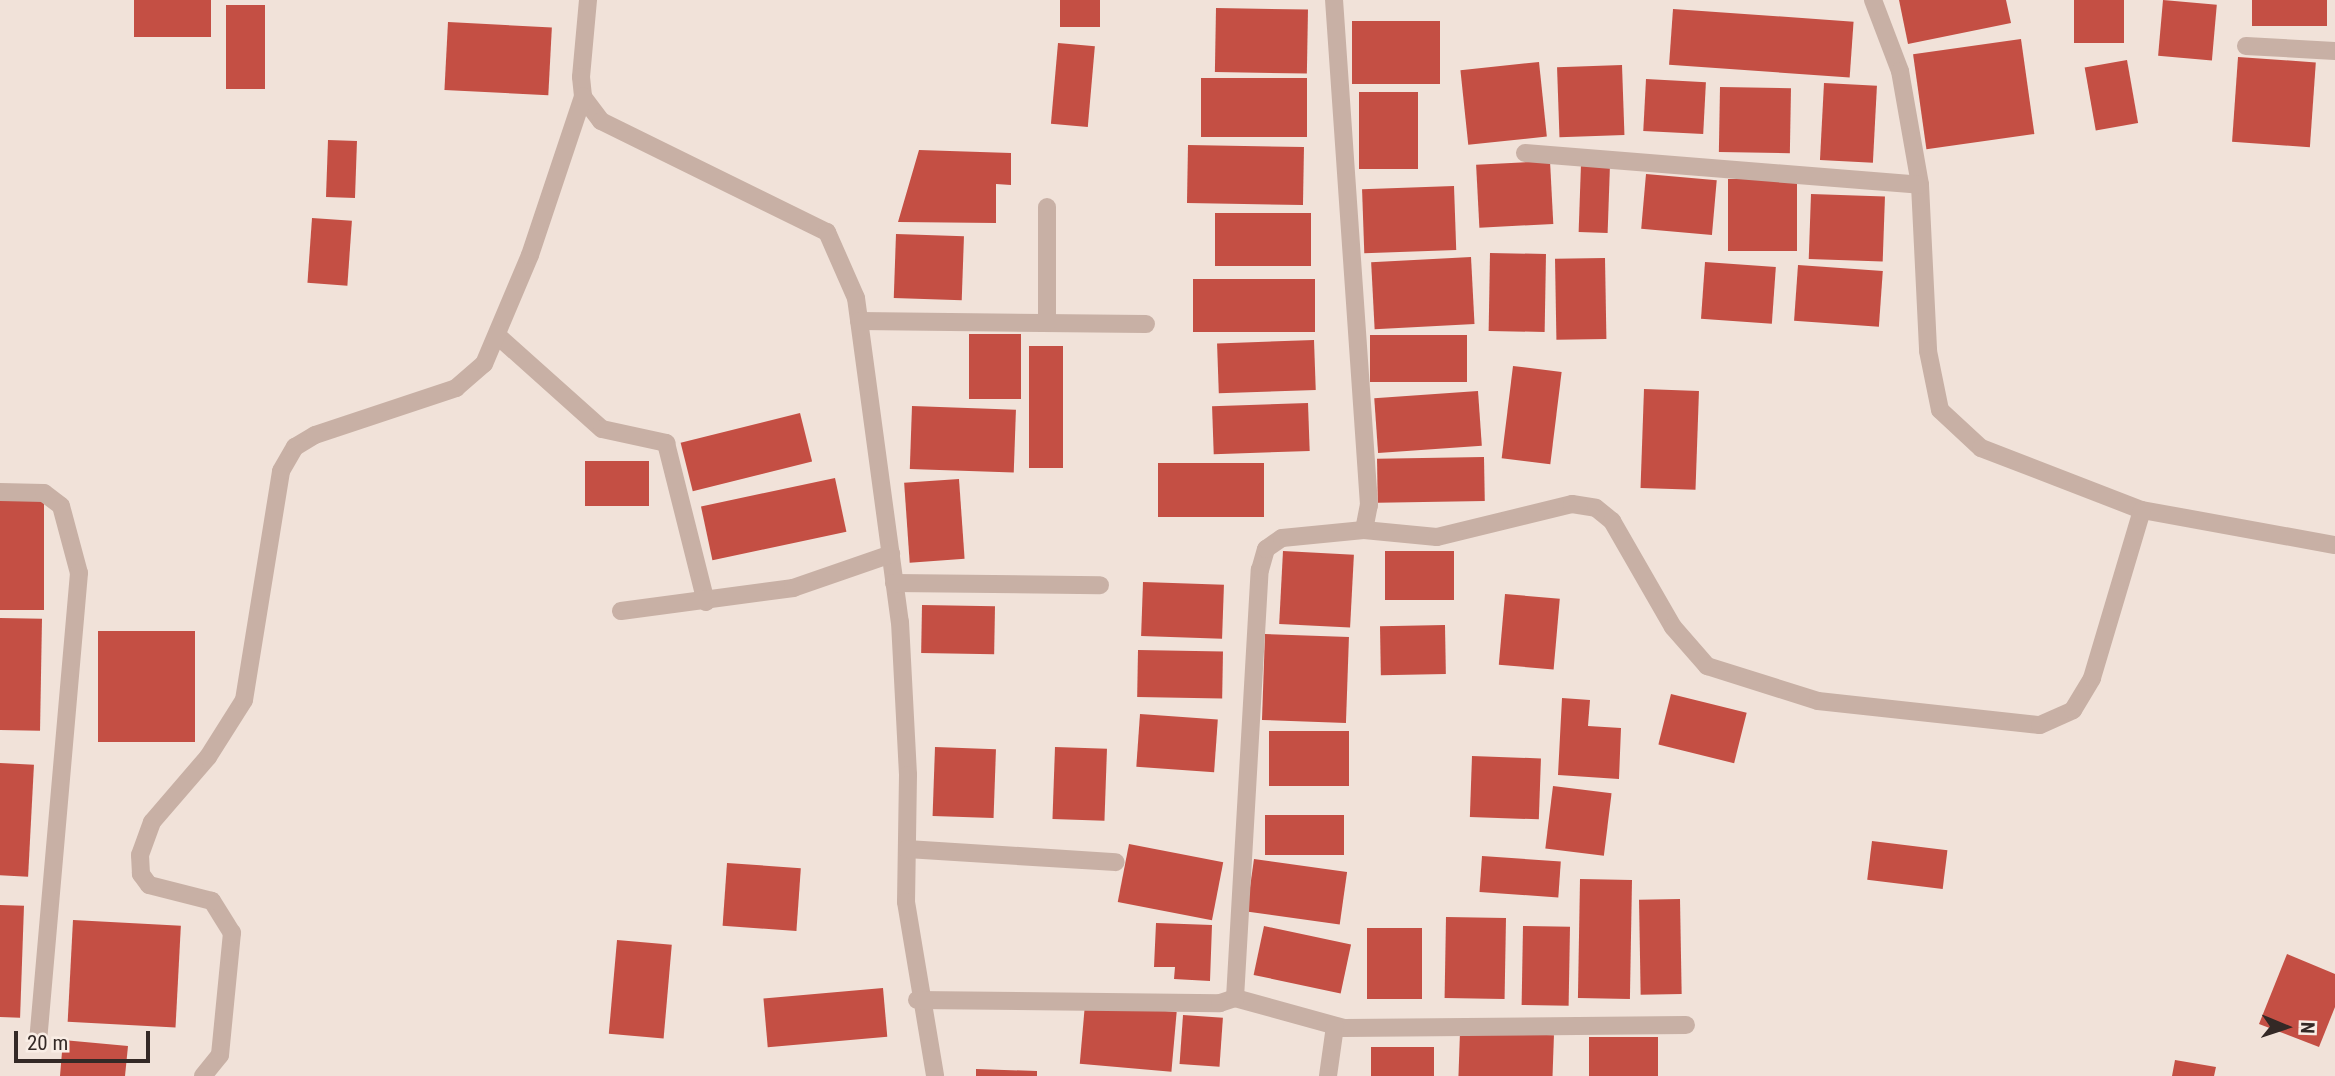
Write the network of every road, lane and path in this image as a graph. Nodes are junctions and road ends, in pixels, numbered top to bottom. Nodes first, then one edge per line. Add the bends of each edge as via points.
1 (588, 0) edge
2 (1335, 0) edge
3 (1873, 0) edge
4 (2246, 46) dead end
5 (2335, 51) edge
6 (583, 97) junction
7 (1525, 153) dead end
8 (1920, 185) junction
9 (1047, 207) dead end
10 (859, 321) junction
11 (1047, 323) junction
12 (1146, 324) dead end
13 (499, 337) junction
14 (0, 492) edge
15 (2142, 510) junction
16 (1364, 530) junction
17 (2335, 545) edge
18 (891, 554) junction
19 (894, 583) junction
20 (1100, 585) dead end
21 (706, 602) junction
22 (621, 611) dead end
23 (907, 849) junction
24 (1116, 862) dead end
25 (1235, 998) junction
26 (917, 1000) junction
27 (1686, 1025) dead end
28 (1335, 1026) junction
29 (39, 1034) dead end
30 (203, 1076) edge
31 (934, 1076) edge
32 (1328, 1076) edge

1 - 6 street
2 - 16 street via 1370,444
3 - 8 street via 1900,71
4 - 5 street
6 - 10 street via 601,121 827,232
6 - 13 street
7 - 8 street
8 - 15 street via 1928,351 1940,410 1981,448
9 - 11 street
10 - 11 street
10 - 18 street
11 - 12 street
13 - 21 street via 602,429 666,443
13 - 30 street via 484,364 456,388 315,435 295,447 281,471 244,700 208,757 152,821 140,855 141,874 149,885 212,901 226,914 232,933 220,1055
14 - 29 street via 44,493 61,506 79,573
15 - 16 street via 2092,678 2073,710 2040,724 1818,701 1707,666 1673,627 1612,521 1596,508 1572,504 1437,537
15 - 17 street
16 - 25 street via 1282,538 1266,549 1259,569
18 - 19 street
18 - 21 street via 793,588
19 - 20 street
19 - 23 street
21 - 22 street
23 - 24 street
23 - 26 street
25 - 26 street via 1220,1003
25 - 28 street
26 - 31 street
27 - 28 street
28 - 32 street

